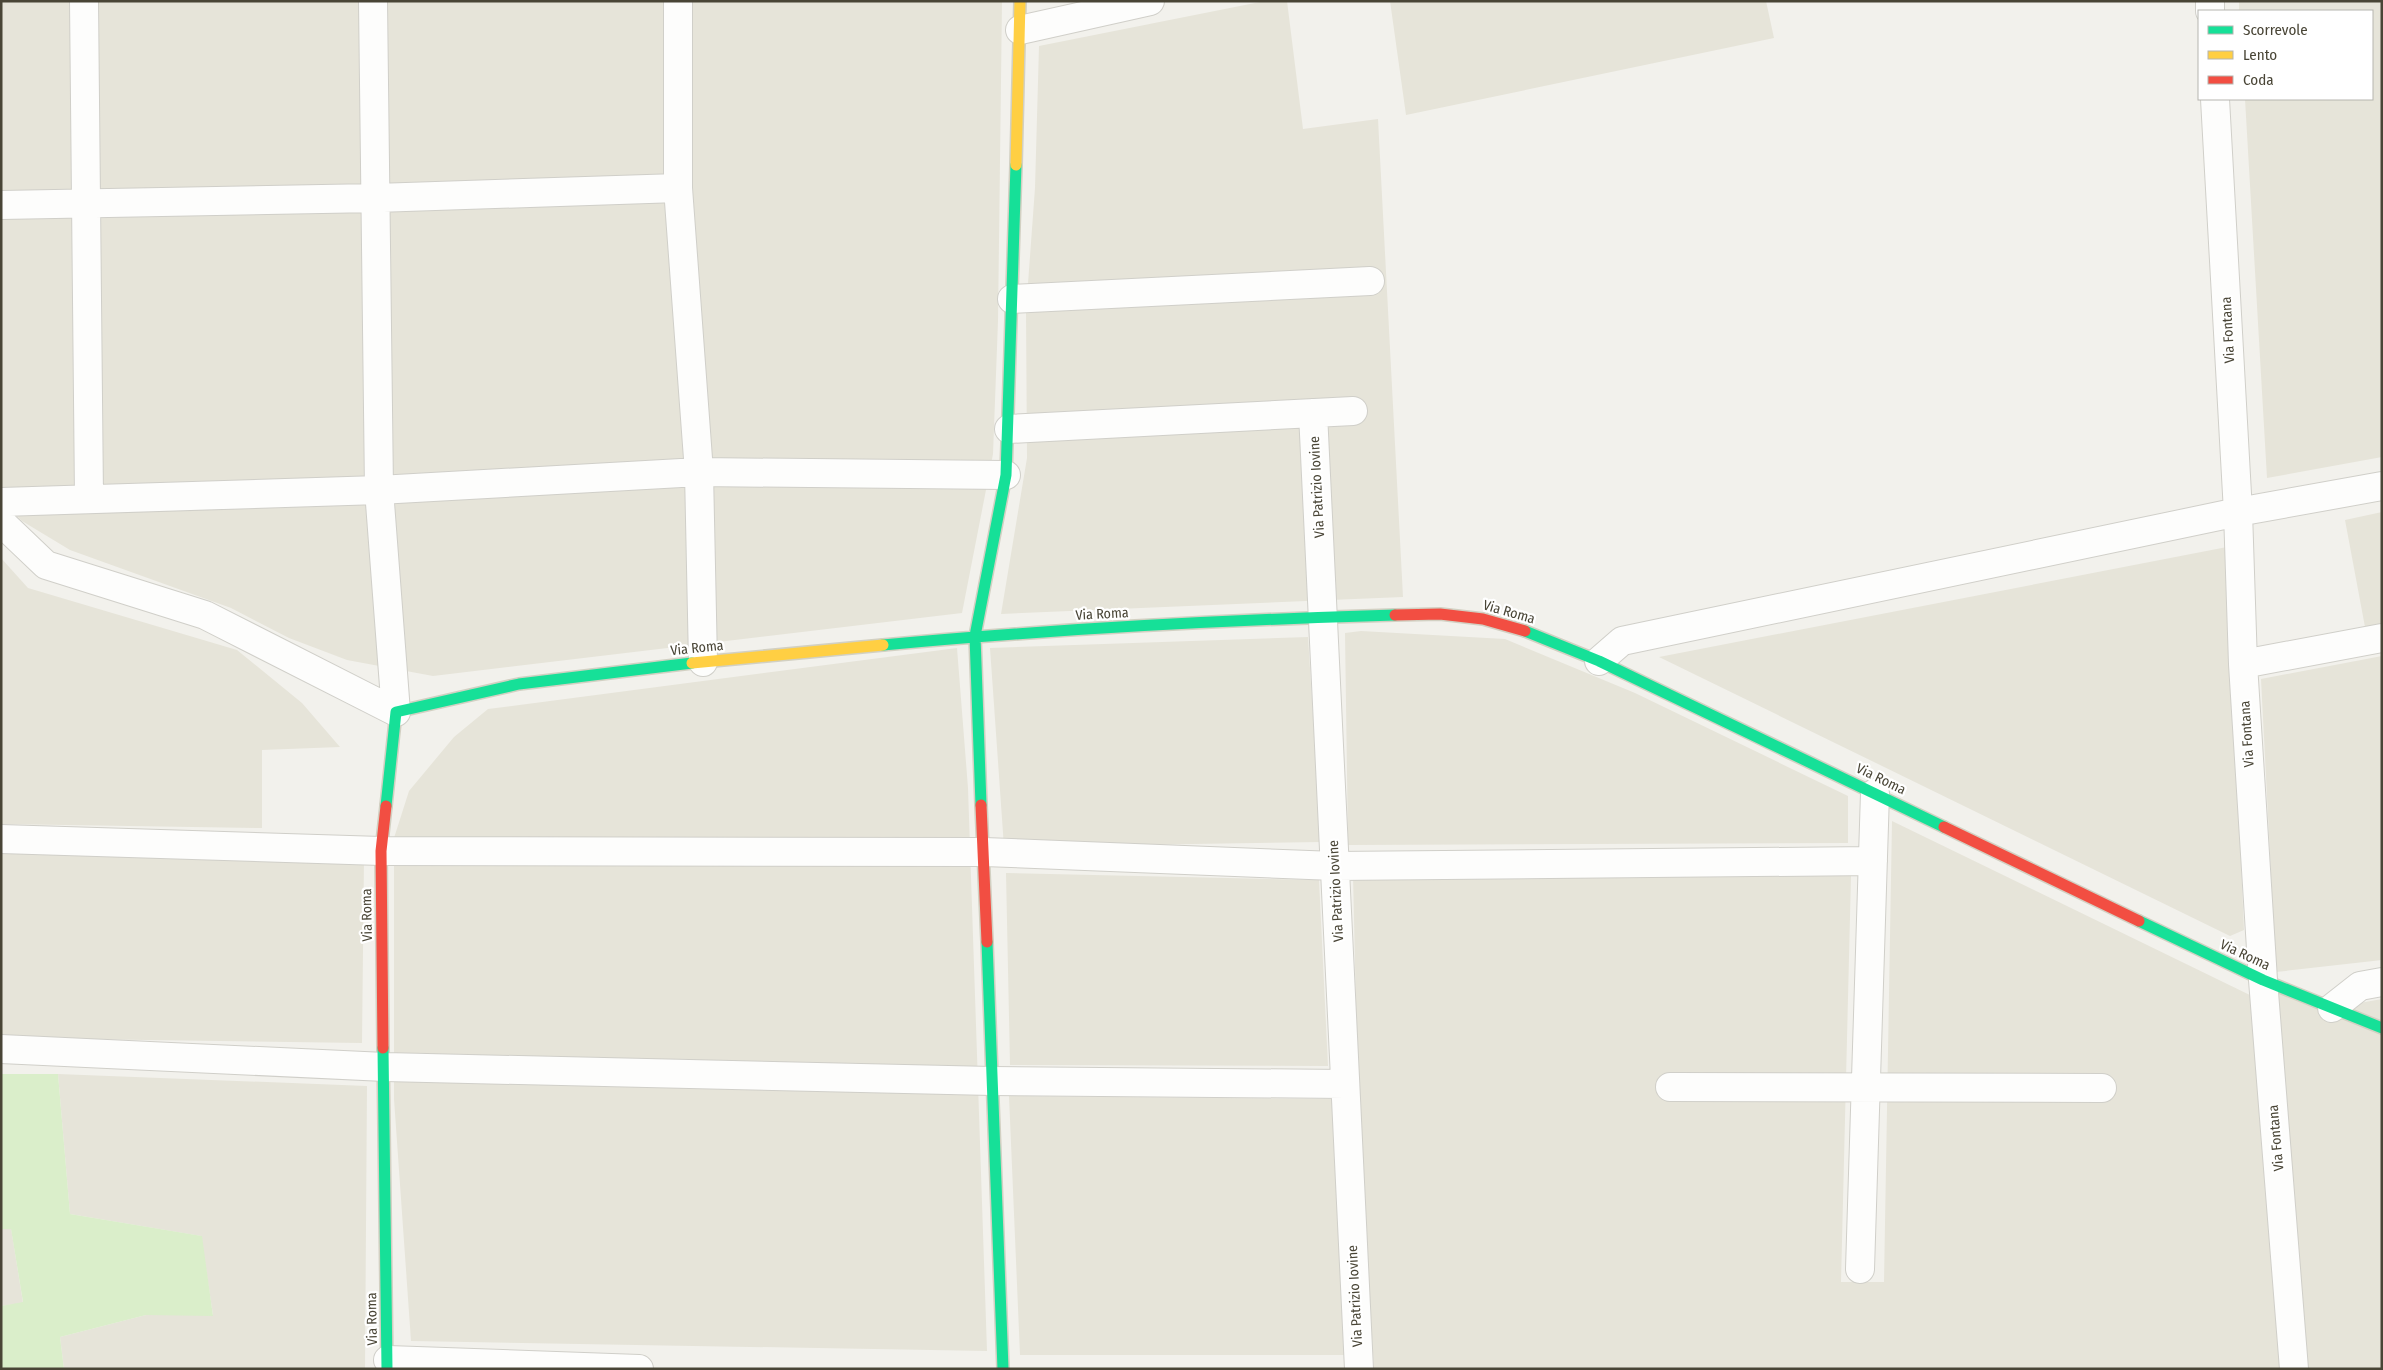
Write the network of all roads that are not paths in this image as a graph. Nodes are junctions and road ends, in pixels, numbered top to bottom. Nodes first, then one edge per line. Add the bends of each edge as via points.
1 (84, 1) edge
2 (374, 1) edge
3 (678, 1) edge
4 (1020, 1) edge
5 (1150, 1) edge
6 (1020, 30) junction
7 (2215, 100) edge
8 (678, 188) junction
9 (376, 198) junction
10 (86, 202) junction
11 (1, 205) edge
12 (1370, 281) dead end
13 (1012, 299) junction
14 (1353, 411) dead end
15 (1313, 414) junction
16 (1009, 429) junction
17 (699, 472) junction
18 (1006, 475) junction
19 (2382, 486) edge
20 (379, 490) junction
21 (89, 498) junction
22 (1, 502) edge
23 (2238, 512) junction
24 (1, 522) edge
25 (1324, 617) junction
26 (975, 636) junction
27 (2382, 638) edge
28 (1599, 661) junction
29 (703, 662) junction
30 (2243, 664) junction
31 (396, 712) junction
32 (1875, 793) junction
33 (1, 839) edge
34 (381, 851) junction
35 (984, 852) junction
36 (1873, 861) junction
37 (1335, 866) junction
38 (2264, 980) junction
39 (2382, 982) edge
40 (2332, 1008) junction
41 (2382, 1028) edge
42 (1, 1050) edge
43 (385, 1067) junction
44 (992, 1081) junction
45 (1345, 1084) junction
46 (1670, 1087) dead end
47 (1866, 1088) junction
48 (2102, 1088) dead end
49 (1860, 1269) dead end
50 (387, 1364) edge
51 (639, 1369) edge
52 (1003, 1369) edge
53 (1359, 1369) edge
54 (2294, 1369) edge

1 - 10 street
2 - 9 street
3 - 8 street
4 - 6 street
5 - 6 street
6 - 13 street
7 - 23 street, Via Fontana
8 - 9 street
8 - 17 street
9 - 10 street
9 - 20 street
10 - 11 street
10 - 21 street
12 - 13 street
13 - 16 street
14 - 15 street
15 - 16 street
15 - 25 street, Via Patrizio Iovine
16 - 18 street
17 - 18 street
17 - 20 street
17 - 29 street
18 - 26 street
19 - 23 street
20 - 21 street
20 - 31 street
21 - 22 street
23 - 28 street via 1622,641
23 - 30 street, Via Fontana
24 - 31 street via 46,564 205,615
25 - 26 street, Via Roma
25 - 28 street, Via Roma via 1440,614 1484,619 1524,630
25 - 37 street, Via Patrizio Iovine
26 - 29 street, Via Roma
26 - 35 street
27 - 30 street
28 - 32 street, Via Roma
29 - 31 street, Via Roma via 519,684
30 - 38 street, Via Fontana
31 - 34 street, Via Roma
32 - 36 street
32 - 38 street, Via Roma
33 - 34 street
34 - 35 street
34 - 43 street, Via Roma
35 - 37 street
35 - 44 street
36 - 37 street
36 - 47 street
37 - 45 street, Via Patrizio Iovine
38 - 40 street, Via Roma
38 - 54 street, Via Fontana
39 - 40 street via 2360,986
40 - 41 street, Via Roma
42 - 43 street
43 - 44 street
43 - 50 street, Via Roma
44 - 45 street
44 - 52 street
45 - 53 street, Via Patrizio Iovine
46 - 47 street
47 - 48 street
47 - 49 street
50 - 51 street

